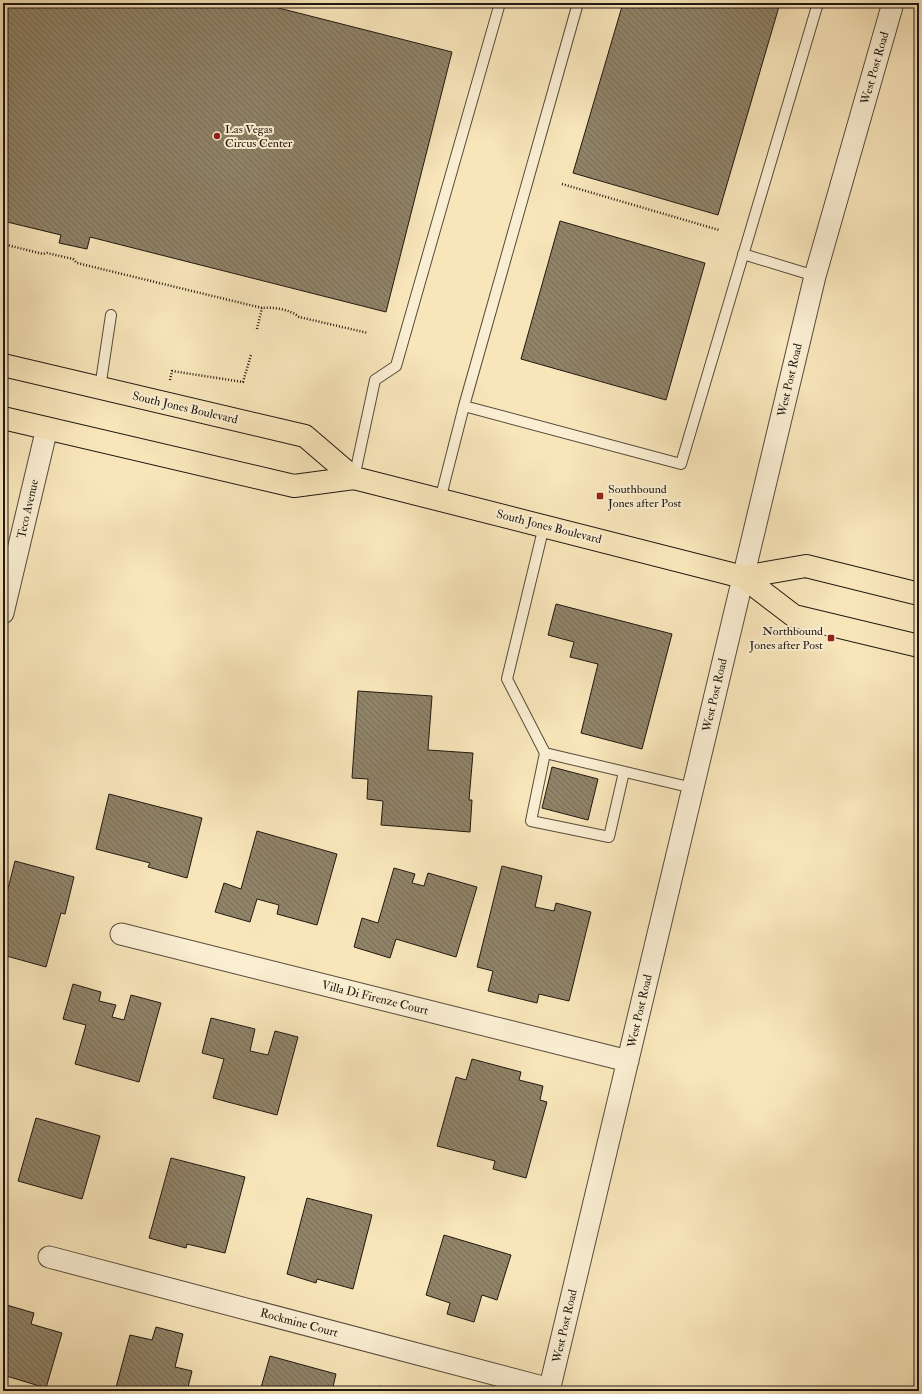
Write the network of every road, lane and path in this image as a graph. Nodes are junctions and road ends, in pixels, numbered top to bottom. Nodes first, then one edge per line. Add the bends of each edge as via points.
1 (500, 3) edge
2 (578, 3) edge
3 (818, 3) edge
4 (893, 3) edge
5 (562, 184) dead end
6 (719, 230) dead end
7 (3, 244) edge
8 (744, 254) junction
9 (815, 276) junction
10 (262, 308) junction
11 (111, 315) dead end
12 (257, 329) dead end
13 (368, 334) dead end
14 (251, 355) dead end
15 (3, 365) edge
16 (170, 380) dead end
17 (100, 388) junction
18 (464, 406) junction
19 (3, 418) edge
20 (48, 428) junction
21 (354, 478) junction
22 (440, 500) junction
23 (544, 526) junction
24 (743, 577) junction
25 (919, 594) edge
26 (3, 613) edge
27 (919, 646) edge
28 (545, 753) junction
29 (624, 772) junction
30 (693, 788) junction
31 (122, 934) dead end
32 (628, 1061) junction
33 (49, 1257) dead end
34 (550, 1390) edge

1 - 21 lane via 396,366 374,380
2 - 18 lane
3 - 8 lane
4 - 9 street, West Post Road
5 - 6 path
7 - 10 path via 73,259
8 - 9 lane
8 - 18 lane via 681,464
9 - 24 street, West Post Road
10 - 12 path
10 - 13 path via 269,307 294,313 299,317
11 - 17 lane
14 - 16 path via 243,382 172,371
15 - 17 main road, South Jones Boulevard
17 - 21 main road, South Jones Boulevard via 305,436
18 - 22 lane
19 - 20 main road, South Jones Boulevard
20 - 21 main road, South Jones Boulevard via 294,486
20 - 26 street, Teco Avenue
21 - 22 main road, South Jones Boulevard
22 - 23 main road, South Jones Boulevard
23 - 24 main road, South Jones Boulevard
23 - 28 lane via 507,679
24 - 25 main road, South Jones Boulevard via 806,566
24 - 27 main road, South Jones Boulevard via 794,616
24 - 30 street, West Post Road
28 - 29 lane
28 - 29 lane via 531,821 609,837
29 - 30 lane
30 - 32 street, West Post Road
31 - 32 street, Villa Di Firenze Court
32 - 34 street, West Post Road
33 - 34 street, Rockmine Court

